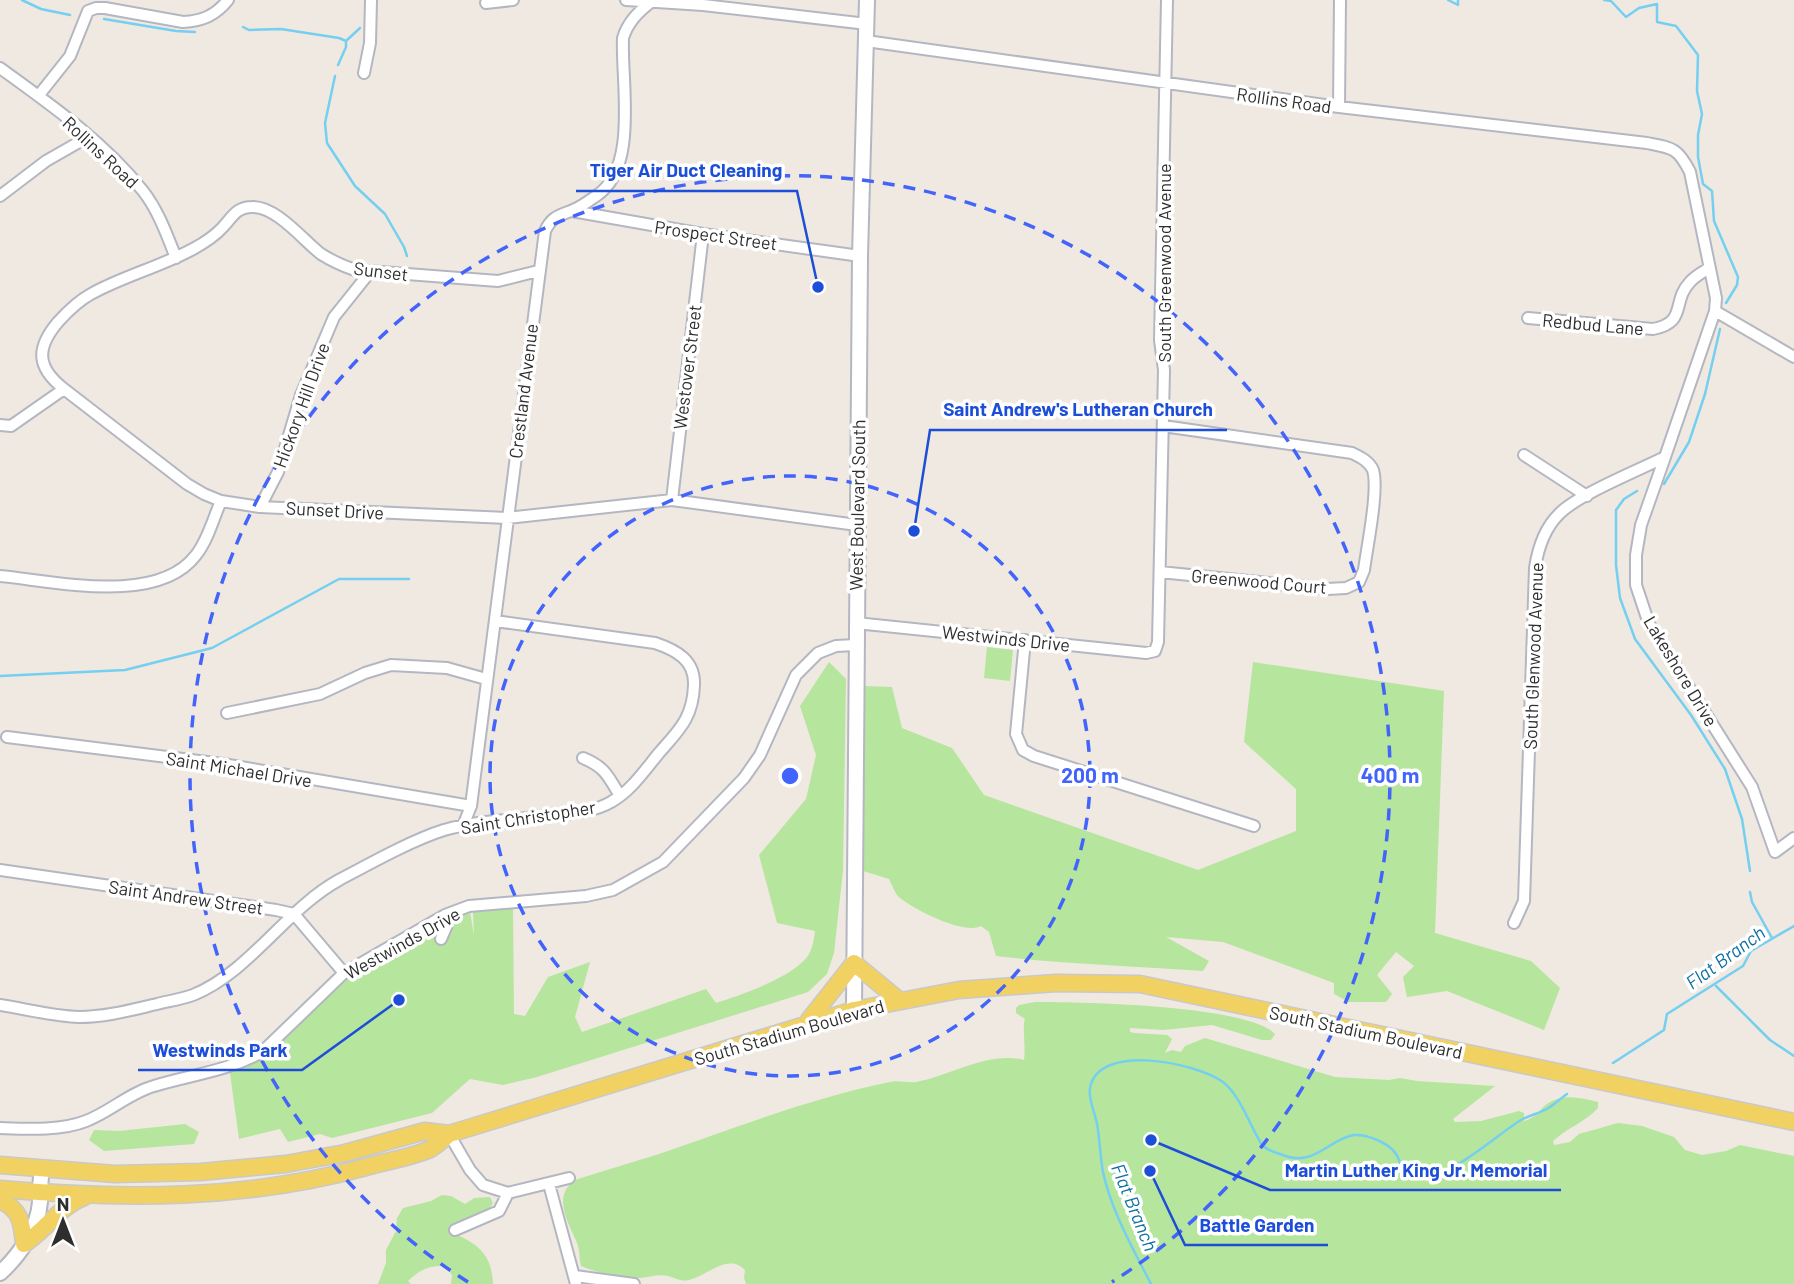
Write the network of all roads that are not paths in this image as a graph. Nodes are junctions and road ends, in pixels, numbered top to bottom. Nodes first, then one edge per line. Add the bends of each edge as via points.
1 (228, 0) edge
2 (370, 0) edge
3 (513, 0) edge
4 (626, 0) edge
5 (867, 0) edge
6 (1167, 0) edge
7 (1340, 0) edge
8 (651, 2) junction
9 (486, 3) dead end
10 (703, 3) edge
11 (867, 24) junction
12 (866, 41) junction
13 (0, 68) edge
14 (364, 73) dead end
15 (1166, 83) junction
16 (39, 95) junction
17 (1339, 107) junction
18 (88, 137) junction
19 (0, 196) edge
20 (572, 211) junction
21 (703, 234) junction
22 (860, 256) junction
23 (176, 258) junction
24 (1709, 268) junction
25 (538, 271) junction
26 (370, 272) junction
27 (1715, 311) junction
28 (1528, 318) dead end
29 (1794, 357) edge
30 (64, 389) junction
31 (2, 426) edge
32 (1163, 426) junction
33 (1524, 455) dead end
34 (1665, 457) junction
35 (1587, 496) junction
36 (672, 499) junction
37 (220, 501) junction
38 (260, 506) junction
39 (507, 518) junction
40 (857, 525) junction
41 (1160, 572) junction
42 (0, 576) edge
43 (495, 621) junction
44 (856, 623) junction
45 (1025, 640) junction
46 (856, 645) junction
47 (1155, 651) joint
48 (486, 679) junction
49 (227, 713) dead end
50 (6, 737) dead end
51 (583, 758) dead end
52 (620, 796) junction
53 (471, 806) junction
54 (463, 826) junction
55 (1254, 826) dead end
56 (1794, 838) edge
57 (0, 870) edge
58 (295, 914) junction
59 (445, 915) junction
60 (1514, 923) dead end
61 (441, 939) dead end
62 (854, 963) junction
63 (344, 973) junction
64 (900, 1001) junction
65 (0, 1005) edge
66 (853, 1010) junction
67 (808, 1024) junction
68 (1794, 1122) edge
69 (0, 1128) edge
70 (449, 1133) junction
71 (0, 1165) edge
72 (42, 1169) junction
73 (569, 1178) dead end
74 (549, 1184) junction
75 (0, 1189) edge
76 (39, 1193) junction
77 (508, 1193) junction
78 (87, 1196) junction
79 (0, 1200) edge
80 (455, 1230) dead end
81 (24, 1244) junction
82 (0, 1273) edge
83 (575, 1280) edge
84 (634, 1284) edge

1 - 16 street via 209,18 196,22 105,8 88,12 70,56
2 - 14 street via 370,43
3 - 9 street
4 - 8 street
5 - 11 main road, West Boulevard South
6 - 15 street, South Greenwood Avenue
7 - 17 street
8 - 10 street
8 - 20 street, Crestland Avenue via 626,27 623,38 623,146 618,171 602,192
10 - 11 street
11 - 12 main road, West Boulevard South
12 - 15 street, Rollins Road
12 - 22 main road, West Boulevard South
13 - 16 street, Rollins Road
15 - 17 street, Rollins Road
15 - 32 street, South Greenwood Avenue via 1160,340
16 - 18 street, Rollins Road
17 - 24 street, Rollins Road via 1656,144 1681,154 1690,172
18 - 19 street
18 - 23 street, Rollins Road via 143,192
20 - 21 street, Prospect Street
20 - 25 street, Crestland Avenue via 549,221
21 - 22 street, Prospect Street
21 - 36 street, Westover Street
22 - 40 main road, West Boulevard South
23 - 26 street, Sunset via 203,244 241,208 263,207 339,265
23 - 30 street, Sunset Drive via 89,295 61,319 42,351 50,378
24 - 27 street
24 - 28 street, Redbud Lane via 1689,282 1676,317 1666,327
25 - 26 street, Sunset via 498,281
25 - 39 street, Crestland Avenue
26 - 38 street, Hickory Hill Drive via 334,317 301,395 278,472
27 - 29 street
27 - 34 street
30 - 31 street via 18,422
30 - 37 street, Sunset Drive via 187,484
32 - 41 street, South Greenwood Avenue
32 - 41 street, Greenwood Court via 1352,453 1372,468 1375,485 1364,570 1359,582 1346,588
33 - 35 street
34 - 35 street, South Glenwood Avenue
34 - 56 street, Lakeshore Drive via 1641,525 1636,555 1636,585 1649,624 1752,787 1775,852
35 - 60 street, South Glenwood Avenue via 1560,513 1538,547 1524,901
36 - 39 street, Sunset Drive
36 - 40 street, Sunset Drive
37 - 38 street, Sunset Drive
37 - 42 street via 195,557 159,582 119,588
38 - 39 street, Sunset Drive
39 - 43 street, Crestland Avenue
40 - 44 main road, West Boulevard South
41 - 47 street, South Greenwood Avenue
43 - 48 street, Crestland Avenue
43 - 52 street, Saint Christopher via 655,643 688,661 695,681 687,720
44 - 45 street, Westwinds Drive
44 - 46 main road, West Boulevard South
45 - 47 street, Westwinds Drive
45 - 55 street via 1016,734 1023,750
46 - 59 street, Westwinds Drive via 818,653 796,675 760,755 744,778 663,862 613,890 469,906
46 - 62 main road, West Boulevard South
48 - 49 street via 447,668 391,665 320,694
48 - 53 street, Crestland Avenue
50 - 53 street, Saint Michael Drive via 223,764
51 - 52 street via 606,771
52 - 54 street, Saint Christopher via 597,809
53 - 54 street, Crestland Avenue
54 - 58 street, Saint Christopher via 441,831 335,882
57 - 58 street, Saint Andrew Street
58 - 63 street
58 - 65 street, Saint Christopher via 234,970 192,995 109,1015 78,1017
59 - 61 street via 447,925
59 - 63 street, Westwinds Drive
62 - 64 main road
62 - 66 main road, West Boulevard South
62 - 67 main road
63 - 69 street, Westwinds Drive via 262,1052 247,1060 153,1086 86,1121 61,1127
64 - 66 main road, South Stadium Boulevard
64 - 68 main road, South Stadium Boulevard via 959,990 1056,983 1140,984
66 - 67 main road, South Stadium Boulevard
67 - 70 main road, South Stadium Boulevard
70 - 72 main road via 425,1131 345,1153 242,1168 159,1174
70 - 77 street via 482,1185
70 - 78 main road, South Stadium Boulevard via 430,1149 334,1176 239,1192 152,1198
71 - 72 main road
72 - 76 main road
73 - 74 street
74 - 77 street
74 - 83 street
75 - 76 main road, South Stadium Boulevard
76 - 78 main road, South Stadium Boulevard
76 - 81 main road via 33,1227
77 - 80 street via 499,1210
78 - 81 main road via 75,1200
79 - 81 main road via 22,1219
81 - 82 main road
83 - 84 street

